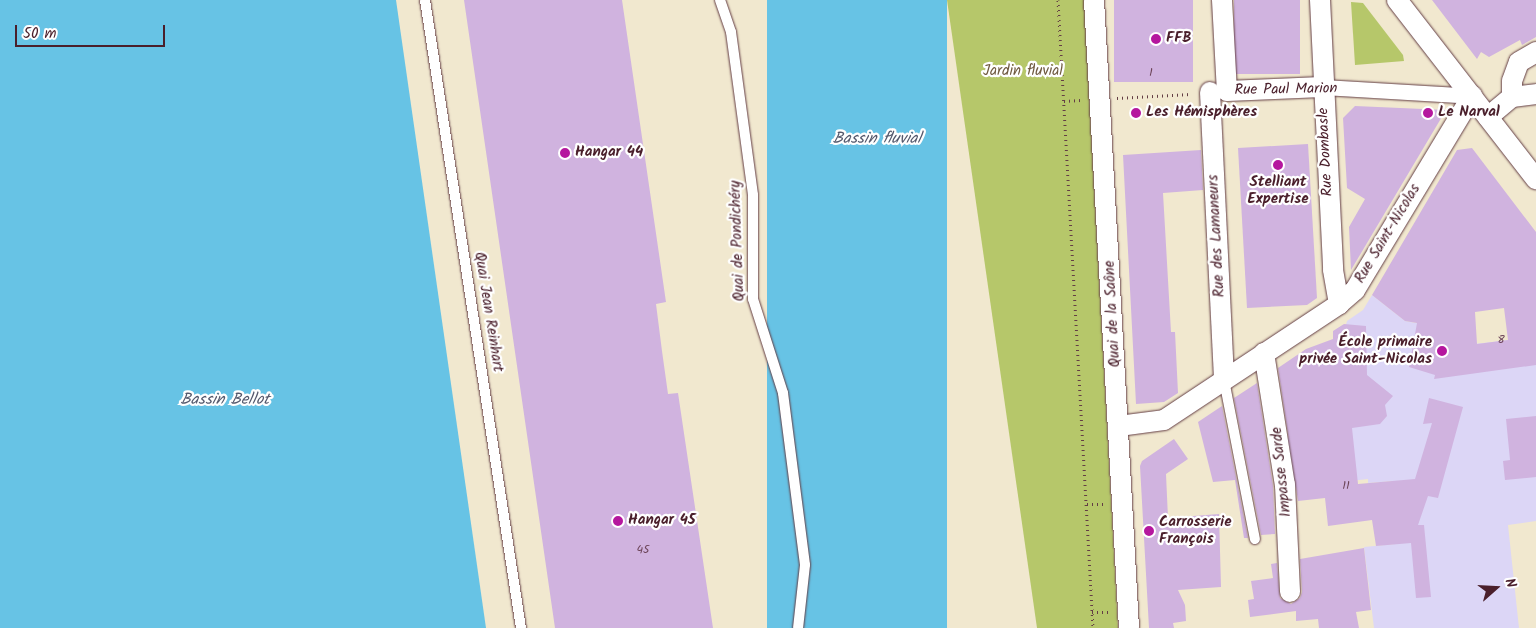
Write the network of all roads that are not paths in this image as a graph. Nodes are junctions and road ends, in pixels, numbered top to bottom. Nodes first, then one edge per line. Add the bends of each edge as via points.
1 (425, 0) edge
2 (720, 0) edge
3 (1094, 0) edge
4 (1222, 0) edge
5 (1320, 0) edge
6 (1397, 0) edge
7 (1536, 52) edge
8 (1322, 87) junction
9 (1218, 92) junction
10 (1536, 94) edge
11 (1472, 96) junction
12 (1512, 97) junction
13 (1488, 117) junction
14 (1536, 179) edge
15 (1339, 304) junction
16 (1264, 353) junction
17 (1224, 380) junction
18 (1119, 426) junction
19 (1255, 539) dead end
20 (1290, 592) dead end
21 (521, 628) edge
22 (798, 628) edge
23 (1129, 628) edge

1 - 21 lane, Quai Jean Reinhart
2 - 22 lane, Quai de Pondichéry via 731,32 753,194 753,298 783,393 805,565
3 - 18 street, Quai de la Saône
4 - 9 street, Rue des Lamaneurs
5 - 8 street, Rue Dombasle
6 - 11 street
7 - 12 street via 1519,62 1512,80
8 - 9 street, Rue Paul Marion
8 - 11 street, Rue Paul Marion
8 - 15 street, Rue Dombasle via 1333,270
9 - 17 street, Rue des Lamaneurs
10 - 12 street
11 - 13 street
11 - 15 street, Rue Saint-Nicolas via 1355,290
12 - 13 street
13 - 14 street
15 - 16 street, Rue Saint-Nicolas
16 - 17 street, Rue Saint-Nicolas
16 - 20 street, Impasse Sarde via 1284,476
17 - 18 street, Rue Saint-Nicolas via 1164,420
17 - 19 lane
18 - 23 street, Quai de la Saône

